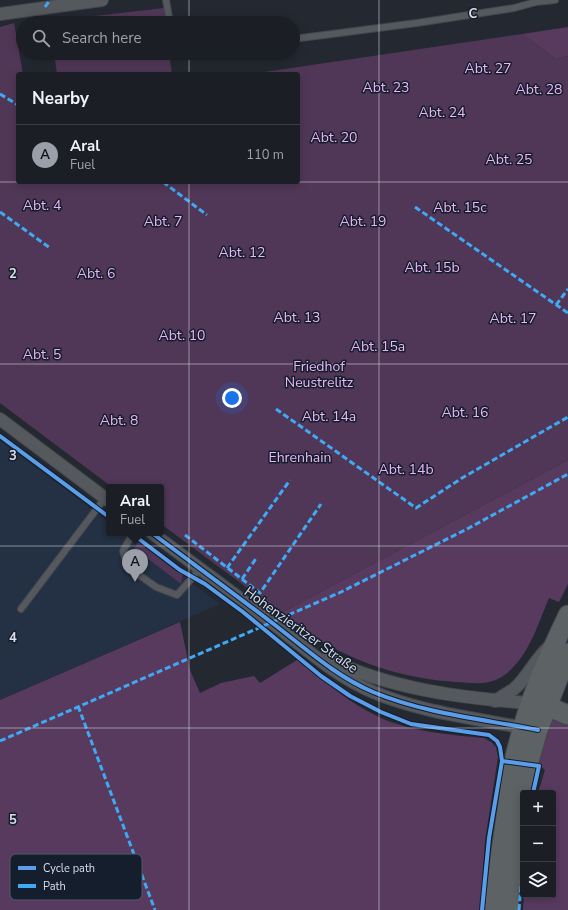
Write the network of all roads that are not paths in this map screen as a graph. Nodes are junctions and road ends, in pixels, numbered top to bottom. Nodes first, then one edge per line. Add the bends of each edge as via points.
1 (102, 0) edge
2 (166, 0) edge
3 (554, 0) edge
4 (536, 1) edge
5 (0, 14) edge
6 (169, 16) edge
7 (300, 38) edge
8 (0, 419) edge
9 (106, 498) edge
10 (106, 500) edge
11 (131, 536) edge
12 (156, 536) edge
13 (200, 569) junction
14 (21, 609) dead end
15 (568, 615) edge
16 (272, 622) junction
17 (561, 647) edge
18 (495, 701) junction
19 (539, 705) junction
20 (568, 715) edge
21 (530, 729) junction
22 (497, 887) junction
23 (494, 910) edge
24 (498, 910) edge
25 (508, 910) edge

1 - 5 street
2 - 6 lane
3 - 4 lane
4 - 7 lane via 514,8
8 - 9 street
10 - 14 lane
11 - 13 lane via 123,552 128,567 156,587 177,595
12 - 13 street, Hohenzieritzer Straße
13 - 16 street, Hohenzieritzer Straße
15 - 17 main road
16 - 18 street, Hohenzieritzer Straße via 327,659 365,674 403,686
16 - 21 street, Hohenzieritzer Straße via 329,667 372,692 436,712
17 - 18 street via 540,655 514,689
17 - 19 main road
18 - 19 street, Hohenzieritzer Straße
19 - 20 main road
19 - 21 main road
21 - 22 main road via 514,763
21 - 25 main road
22 - 23 main road
22 - 24 main road

